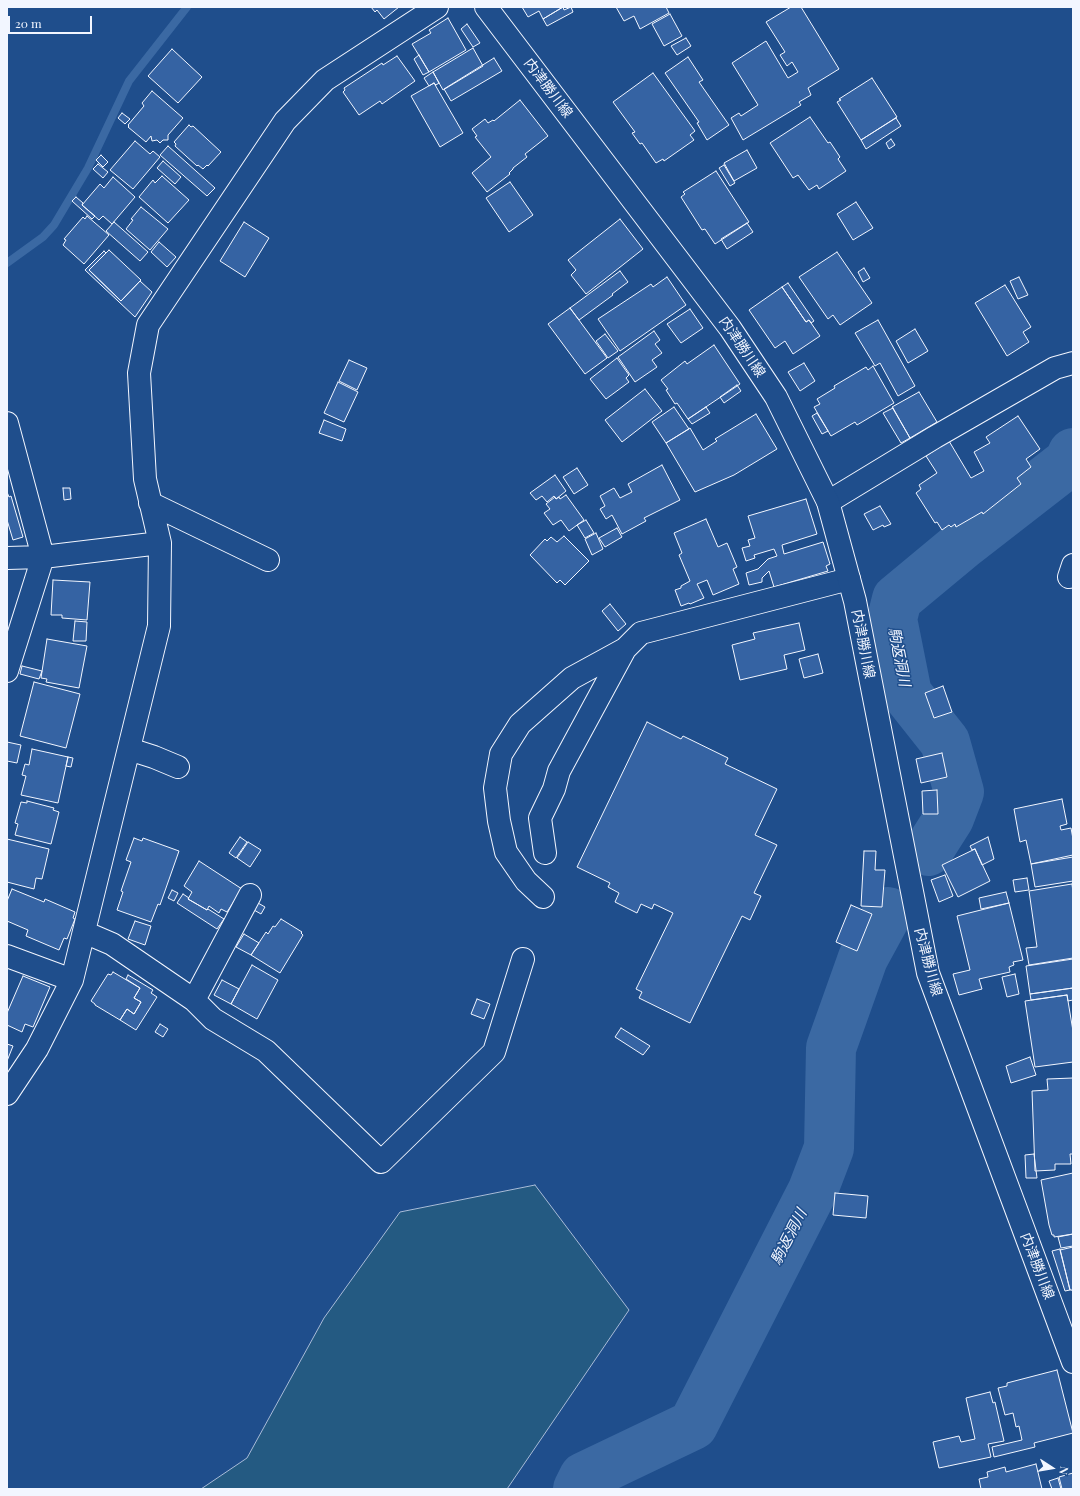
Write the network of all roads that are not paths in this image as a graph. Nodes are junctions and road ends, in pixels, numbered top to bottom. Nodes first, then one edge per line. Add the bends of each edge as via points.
1 (437, 7) edge
2 (486, 7) edge
3 (1073, 363) edge
4 (7, 423) edge
5 (828, 502) junction
6 (150, 503) junction
7 (160, 543) junction
8 (43, 557) junction
9 (7, 558) edge
10 (268, 560) dead end
11 (849, 579) junction
12 (625, 649) junction
13 (7, 671) edge
14 (128, 749) junction
15 (178, 767) dead end
16 (545, 853) dead end
17 (250, 895) dead end
18 (543, 898) dead end
19 (84, 932) junction
20 (7, 956) edge
21 (523, 959) dead end
22 (72, 980) junction
23 (194, 1000) junction
24 (7, 1094) edge
25 (1073, 1362) edge

1 - 6 street via 325,80 285,121 148,325 139,373 145,480
2 - 5 street, 内津勝川線 via 730,328 776,397
3 - 5 street via 1055,368
4 - 8 street
5 - 11 street, 内津勝川線
6 - 7 street
6 - 10 street
7 - 8 street
7 - 14 street via 159,626
8 - 9 street
8 - 13 street
11 - 12 street via 641,633
11 - 25 street, 内津勝川線 via 928,973
12 - 16 street via 560,771 540,818
12 - 18 street via 572,678 520,724 501,754 495,788 506,852 526,881
14 - 15 street
14 - 19 street
17 - 23 street
19 - 22 street
19 - 23 street via 112,944
20 - 22 street
21 - 23 street via 494,1052 381,1162 266,1051 213,1019
22 - 24 street via 37,1049

